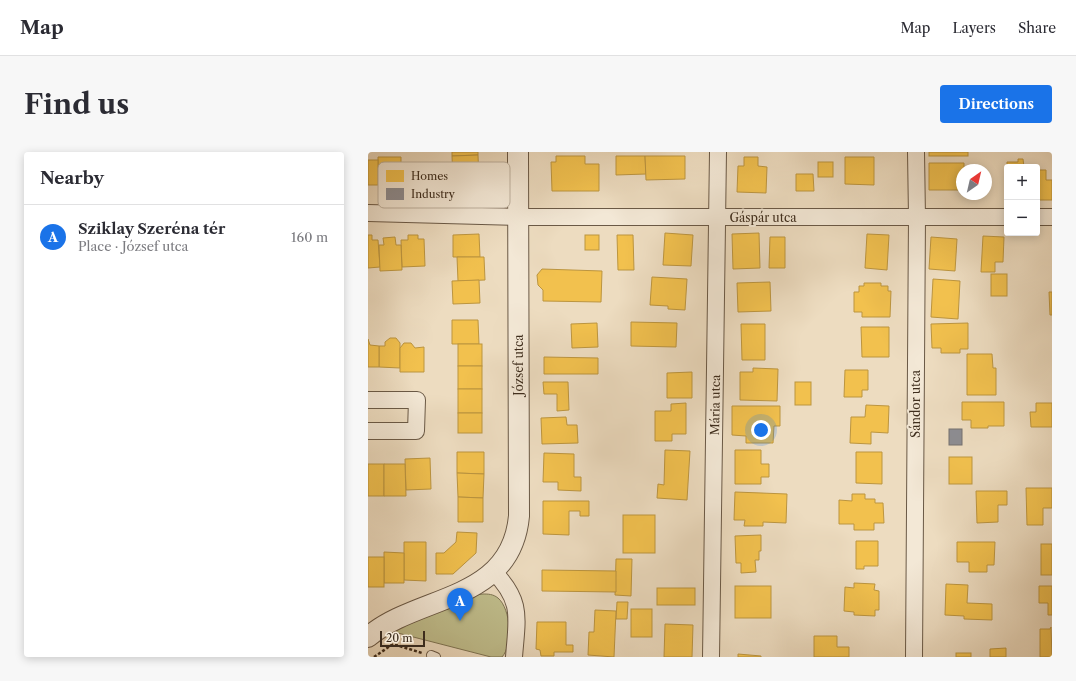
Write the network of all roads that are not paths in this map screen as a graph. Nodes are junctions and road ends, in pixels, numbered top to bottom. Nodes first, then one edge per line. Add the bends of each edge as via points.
1 (518, 152) edge
2 (718, 152) edge
3 (916, 152) edge
4 (368, 213) edge
5 (518, 217) junction
6 (718, 217) junction
7 (917, 217) junction
8 (1004, 217) edge
9 (1040, 217) edge
10 (1052, 217) edge
11 (368, 400) edge
12 (368, 431) edge
13 (492, 571) junction
14 (368, 637) edge
15 (514, 657) edge
16 (711, 657) edge
17 (914, 657) edge

1 - 5 street, József utca
2 - 6 street, Mária utca
3 - 7 street, Sándor utca
4 - 5 street, Gáspár utca
5 - 6 street, Gáspár utca
5 - 13 street, József utca via 519,516 512,545
6 - 7 street, Gáspár utca
6 - 16 street, Mária utca
7 - 8 street, Gáspár utca
7 - 17 street, Sándor utca
9 - 10 street
11 - 12 street via 417,400 416,431
13 - 14 street, József utca via 465,590 395,620
13 - 15 street via 509,589 514,600 517,626

